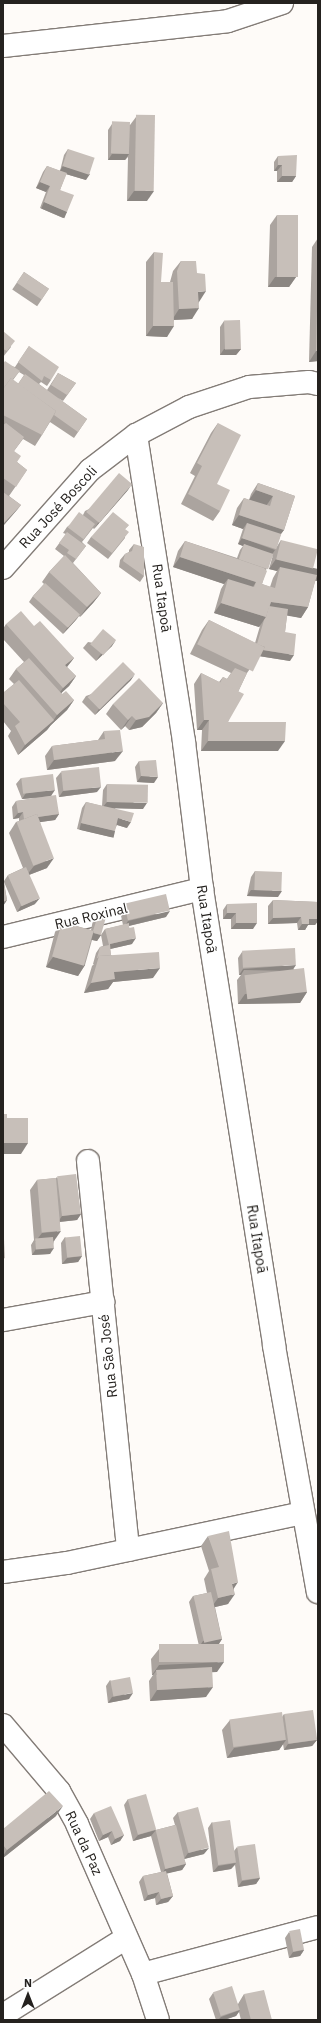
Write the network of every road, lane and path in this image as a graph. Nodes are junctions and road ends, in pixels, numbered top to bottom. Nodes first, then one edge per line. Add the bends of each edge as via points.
1 (282, 3) edge
2 (224, 12) edge
3 (3, 46) edge
4 (318, 384) edge
5 (136, 435) junction
6 (3, 568) edge
7 (202, 889) junction
8 (3, 936) edge
9 (88, 1161) dead end
10 (103, 1302) junction
11 (3, 1320) edge
12 (302, 1513) junction
13 (128, 1550) junction
14 (3, 1572) edge
15 (318, 1592) edge
16 (3, 1725) edge
17 (318, 1927) edge
18 (126, 1938) junction
19 (143, 1974) junction
20 (3, 2015) edge
21 (158, 2020) edge

1 - 2 street
2 - 3 street
4 - 5 street via 309,382 248,386 189,407
5 - 6 street, Rua José Boscoli via 90,470
5 - 7 street, Rua Itapoã via 184,742
7 - 8 street, Rua Roxinal
7 - 12 street, Rua Itapoã
9 - 10 street, Rua São José
10 - 11 street
10 - 13 street, Rua São José
12 - 13 street
12 - 15 street, Rua Itapoã
13 - 14 street
16 - 18 street, Rua da Paz via 59,1790
17 - 19 street
18 - 19 street, Rua da Paz
18 - 20 street
19 - 21 street, Rua da Paz

